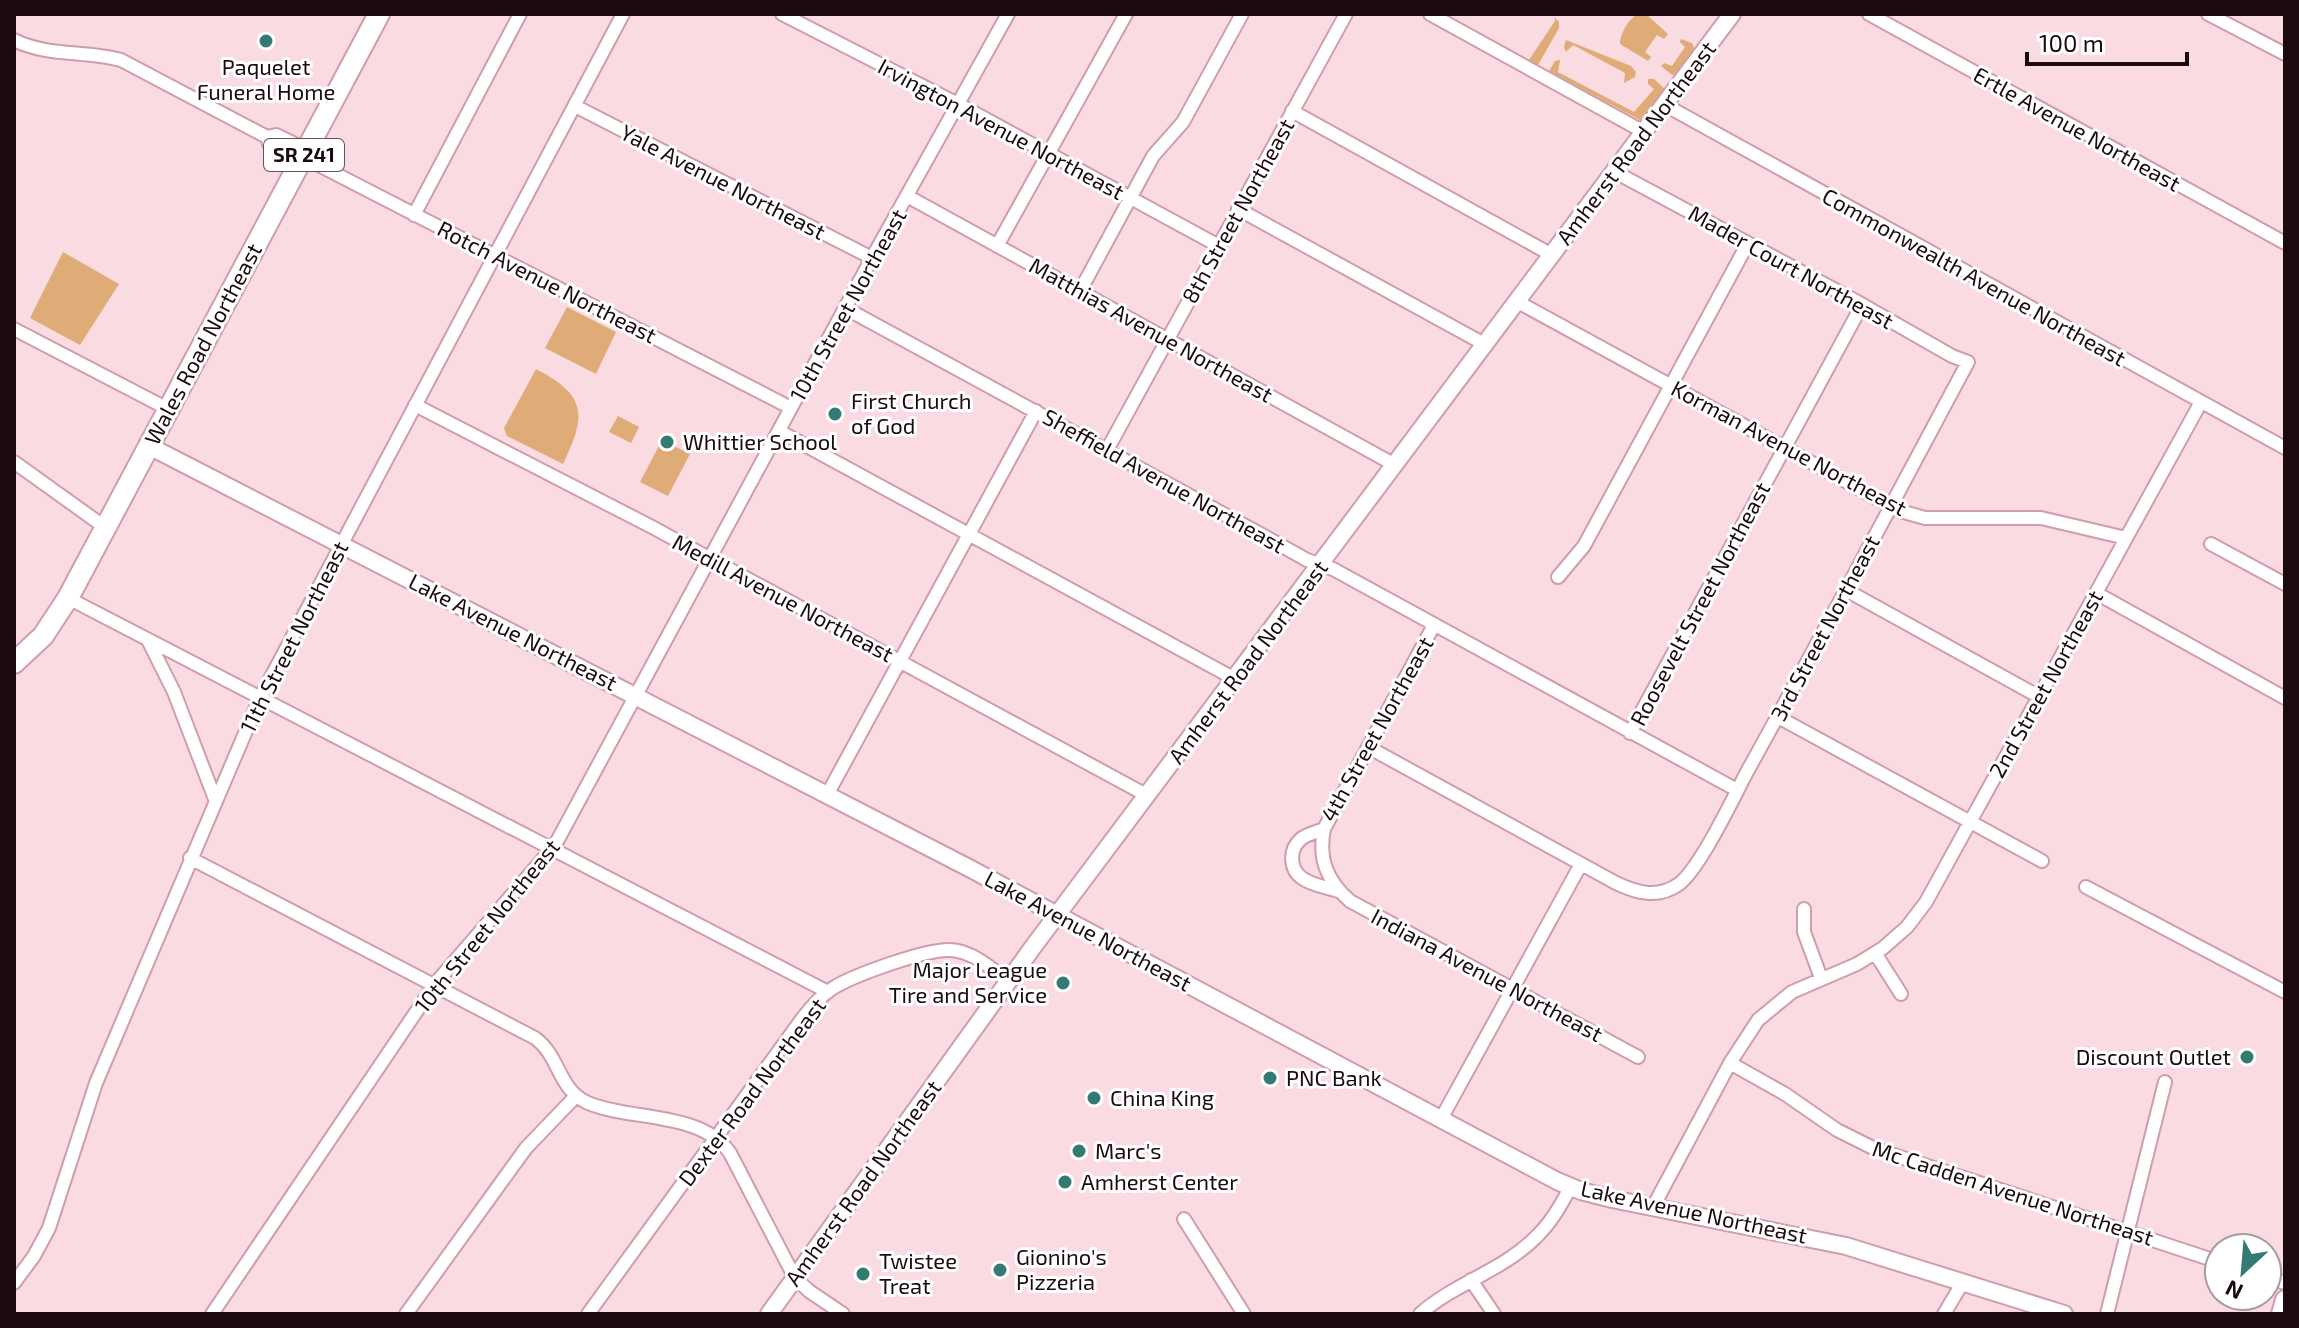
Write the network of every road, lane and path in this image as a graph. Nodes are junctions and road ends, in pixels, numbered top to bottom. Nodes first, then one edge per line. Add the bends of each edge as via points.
1 (379, 14) edge
2 (520, 14) edge
3 (623, 14) edge
4 (782, 14) edge
5 (1008, 14) edge
6 (1126, 14) edge
7 (1242, 14) edge
8 (1346, 14) edge
9 (1430, 14) edge
10 (1732, 14) edge
11 (1869, 14) edge
12 (2208, 14) edge
13 (14, 40) edge
14 (2285, 54) edge
15 (958, 104) junction
16 (1665, 105) junction
17 (575, 106) junction
18 (1292, 111) junction
19 (1644, 132) junction
20 (1049, 153) junction
21 (303, 157) junction
22 (1615, 172) junction
23 (907, 196) junction
24 (1131, 198) junction
25 (1238, 209) junction
26 (414, 215) junction
27 (1748, 243) junction
28 (2285, 243) edge
29 (997, 246) junction
30 (1219, 246) junction
31 (495, 255) junction
32 (1552, 255) junction
33 (872, 258) junction
34 (1080, 291) junction
35 (1518, 302) junction
36 (1862, 305) junction
37 (845, 308) junction
38 (14, 329) edge
39 (1168, 339) junction
40 (1486, 345) junction
41 (1968, 362) joint
42 (1671, 385) junction
43 (2201, 402) junction
44 (415, 405) junction
45 (791, 408) junction
46 (168, 409) junction
47 (1036, 411) junction
48 (779, 431) junction
49 (149, 446) junction
50 (1785, 447) junction
51 (2285, 448) edge
52 (1107, 450) junction
53 (14, 462) edge
54 (1395, 465) junction
55 (1890, 507) junction
56 (106, 528) junction
57 (970, 533) junction
58 (2126, 538) junction
59 (341, 544) junction
60 (2211, 544) dead end
61 (710, 559) junction
62 (1321, 564) junction
63 (1558, 577) dead end
64 (2285, 584) edge
65 (1846, 590) junction
66 (2096, 593) junction
67 (68, 598) junction
68 (1434, 625) junction
69 (148, 640) junction
70 (900, 660) junction
71 (14, 663) edge
72 (1235, 679) junction
73 (636, 695) junction
74 (2038, 696) junction
75 (260, 698) junction
76 (2285, 698) edge
77 (1778, 717) junction
78 (1630, 733) junction
79 (1368, 747) junction
80 (1737, 790) junction
81 (827, 795) junction
82 (1148, 796) junction
83 (215, 799) junction
84 (1970, 822) junction
85 (1324, 829) junction
86 (553, 848) junction
87 (190, 858) junction
88 (2042, 861) dead end
89 (1581, 864) junction
90 (1293, 866) joint
91 (2086, 887) dead end
92 (1338, 891) junction
93 (1804, 909) dead end
94 (1058, 915) junction
95 (1875, 953) junction
96 (1821, 978) junction
97 (1009, 982) junction
98 (435, 984) junction
99 (1512, 989) junction
100 (828, 992) junction
101 (2285, 992) edge
102 (1901, 994) dead end
103 (1638, 1057) dead end
104 (1730, 1063) junction
105 (2165, 1082) dead end
106 (576, 1096) junction
107 (1441, 1119) junction
108 (714, 1137) junction
109 (1571, 1186) junction
110 (1653, 1207) junction
111 (1184, 1219) dead end
112 (2127, 1231) junction
113 (2203, 1257) edge
114 (795, 1278) junction
115 (1471, 1280) junction
116 (1963, 1282) junction
117 (14, 1283) edge
118 (2285, 1300) edge
119 (212, 1314) edge
120 (406, 1314) edge
121 (588, 1314) edge
122 (769, 1314) edge
123 (843, 1314) edge
124 (1244, 1314) edge
125 (1420, 1314) edge
126 (1494, 1314) edge
127 (1944, 1314) edge
128 (2064, 1314) edge
129 (2107, 1314) edge
130 (2281, 1314) edge

1 - 21 main road, Wales Road Northeast / SR 241
2 - 26 street
3 - 17 street, 11th Street Northeast
4 - 15 street, Irvington Avenue Northeast
5 - 15 street, 10th Street Northeast
6 - 20 street
7 - 24 street via 1183,122 1161,144
8 - 18 street, 8th Street Northeast
9 - 19 street
10 - 16 street, Amherst Road Northeast
11 - 28 street, Ertle Avenue Northeast
12 - 14 street
13 - 21 street, Rotch Avenue Northeast via 39,50 121,60 267,137 276,135
15 - 20 street, Irvington Avenue Northeast
15 - 23 street, 10th Street Northeast
16 - 19 street, Amherst Road Northeast
16 - 43 street, Commonwealth Avenue Northeast
17 - 31 street, 11th Street Northeast
17 - 33 street, Yale Avenue Northeast
18 - 25 street, 8th Street Northeast
18 - 32 street
19 - 22 street, Amherst Road Northeast
20 - 24 street, Irvington Avenue Northeast
20 - 29 street
21 - 26 street, Rotch Avenue Northeast
21 - 46 main road, Wales Road Northeast / SR 241
22 - 27 street, Mader Court Northeast
22 - 32 street, Amherst Road Northeast
23 - 29 street, Matthias Avenue Northeast
23 - 33 street, 10th Street Northeast
24 - 30 street, Irvington Avenue Northeast
24 - 34 street
25 - 30 street, 8th Street Northeast
25 - 40 street
26 - 31 street, Rotch Avenue Northeast
27 - 36 street, Mader Court Northeast
27 - 42 street
29 - 34 street, Matthias Avenue Northeast
30 - 39 street, 8th Street Northeast
31 - 44 street, 11th Street Northeast
31 - 45 street, Rotch Avenue Northeast
32 - 35 street, Amherst Road Northeast
33 - 37 street, 10th Street Northeast
34 - 39 street, Matthias Avenue Northeast
35 - 40 street, Amherst Road Northeast
35 - 42 street, Korman Avenue Northeast
36 - 41 street, Mader Court Northeast
36 - 50 street, Roosevelt Street Northeast
37 - 45 street, 10th Street Northeast
37 - 47 street, Sheffield Avenue Northeast
38 - 46 street
39 - 52 street, 8th Street Northeast
39 - 54 street, Matthias Avenue Northeast
40 - 54 street, Amherst Road Northeast
41 - 55 street, 3rd Street Northeast
42 - 50 street, Korman Avenue Northeast
42 - 63 street via 1584,546
43 - 51 street, Commonwealth Avenue Northeast
43 - 58 street, 2nd Street Northeast
44 - 59 street, 11th Street Northeast
44 - 61 street, Medill Avenue Northeast
45 - 48 street, 10th Street Northeast
46 - 49 main road, Wales Road Northeast / SR 241
47 - 52 street, Sheffield Avenue Northeast
47 - 57 street
48 - 57 street
48 - 61 street, 10th Street Northeast
49 - 56 main road, Wales Road Northeast / SR 241
49 - 59 street, Lake Avenue Northeast
50 - 55 street, Korman Avenue Northeast
50 - 78 street, Roosevelt Street Northeast
52 - 62 street, Sheffield Avenue Northeast
53 - 56 street
54 - 62 street, Amherst Road Northeast
55 - 58 street, Korman Avenue Northeast via 1925,518 2041,518
55 - 65 street, 3rd Street Northeast
56 - 67 main road, Wales Road Northeast / SR 241
57 - 70 street
57 - 72 street
58 - 66 street, 2nd Street Northeast
59 - 73 street, Lake Avenue Northeast
59 - 75 street, 11th Street Northeast
60 - 64 street
61 - 70 street, Medill Avenue Northeast
61 - 73 street, 10th Street Northeast
62 - 68 street, Sheffield Avenue Northeast
62 - 72 street, Amherst Road Northeast
65 - 74 street
65 - 77 street, 3rd Street Northeast
66 - 74 street, 2nd Street Northeast
66 - 76 street
67 - 69 street
67 - 71 main road, Wales Road Northeast / SR 241 via 43,636
68 - 78 street, Sheffield Avenue Northeast
68 - 79 street, 4th Street Northeast
69 - 75 street
69 - 83 street
70 - 81 street
70 - 82 street, Medill Avenue Northeast
72 - 82 street, Amherst Road Northeast
73 - 81 street, Lake Avenue Northeast
73 - 86 street, 10th Street Northeast
74 - 84 street, 2nd Street Northeast
75 - 83 street, 11th Street Northeast
75 - 86 street
77 - 80 street, 3rd Street Northeast
77 - 84 street
78 - 80 street, Sheffield Avenue Northeast
79 - 85 street, 4th Street Northeast
79 - 89 street, 3rd Street Northeast
80 - 89 street, 3rd Street Northeast via 1703,851 1680,883 1666,891 1633,891
81 - 94 street, Lake Avenue Northeast
82 - 94 street, Amherst Road Northeast
83 - 87 street, 11th Street Northeast
84 - 88 street
84 - 95 street, 2nd Street Northeast via 1917,915
85 - 90 street, 4th Street Northeast via 1297,843
85 - 92 street via 1323,866
86 - 98 street, 10th Street Northeast
86 - 100 street
87 - 98 street
87 - 117 street, 11th Street Northeast via 96,1083 49,1228
89 - 99 street
90 - 92 street, Indiana Avenue Northeast via 1303,879
91 - 101 street
92 - 99 street, Indiana Avenue Northeast
93 - 96 street via 1804,932
94 - 97 street, Amherst Road Northeast
94 - 107 street, Lake Avenue Northeast
95 - 96 street, 2nd Street Northeast
95 - 102 street
96 - 104 street, 2nd Street Northeast via 1767,1011
97 - 100 street, Dexter Road Northeast via 984,963 950,950 898,962
97 - 114 street, Amherst Road Northeast
98 - 106 street via 543,1043
98 - 119 street, 10th Street Northeast
99 - 103 street, Indiana Avenue Northeast
99 - 107 street
100 - 108 street, Dexter Road Northeast
104 - 110 street, 2nd Street Northeast
104 - 112 street, Mc Cadden Avenue Northeast via 1873,1148
105 - 112 street
106 - 108 street
106 - 120 street via 526,1148
107 - 109 street, Lake Avenue Northeast
108 - 114 street via 730,1153
108 - 121 street, Dexter Road Northeast
109 - 110 street, Lake Avenue Northeast
109 - 115 street via 1537,1237
110 - 116 street, Lake Avenue Northeast via 1832,1242
111 - 124 street
112 - 113 street, Mc Cadden Avenue Northeast
112 - 129 street
114 - 122 street, Amherst Road Northeast
114 - 123 street
115 - 125 street
115 - 126 street
116 - 127 street
116 - 128 street, Lake Avenue Northeast
118 - 130 main road

